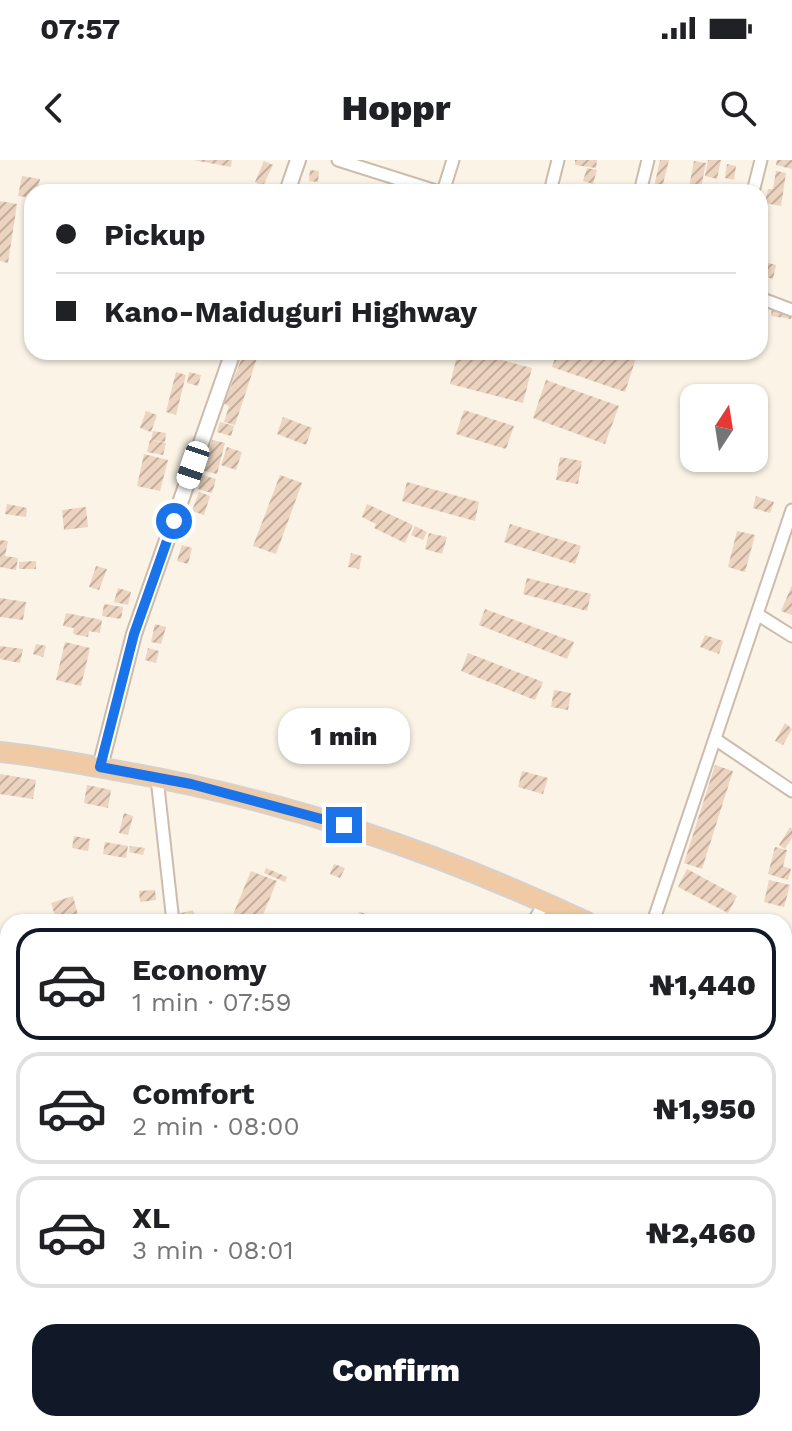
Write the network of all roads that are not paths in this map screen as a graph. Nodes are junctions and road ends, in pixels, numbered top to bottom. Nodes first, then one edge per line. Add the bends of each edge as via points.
1 (298, 160) edge
2 (338, 160) edge
3 (453, 160) edge
4 (558, 160) edge
5 (648, 160) edge
6 (761, 160) edge
7 (290, 184) edge
8 (415, 184) edge
9 (444, 184) edge
10 (552, 184) edge
11 (642, 184) edge
12 (755, 184) edge
13 (768, 301) edge
14 (792, 310) edge
15 (230, 360) edge
16 (792, 510) edge
17 (757, 614) junction
18 (792, 636) edge
19 (715, 739) junction
20 (0, 752) edge
21 (100, 767) junction
22 (157, 778) junction
23 (792, 791) edge
24 (545, 903) junction
25 (172, 914) edge
26 (538, 914) edge
27 (569, 914) edge
28 (656, 914) edge

1 - 7 street
2 - 8 street
3 - 9 street
4 - 10 street
5 - 11 street
6 - 12 street
13 - 14 street
15 - 21 street via 134,634
16 - 17 street
17 - 18 street
17 - 19 street
19 - 23 street
19 - 28 street
20 - 21 highway
21 - 22 highway
22 - 24 highway via 344,825 423,851
22 - 25 street
24 - 26 street
24 - 27 highway

